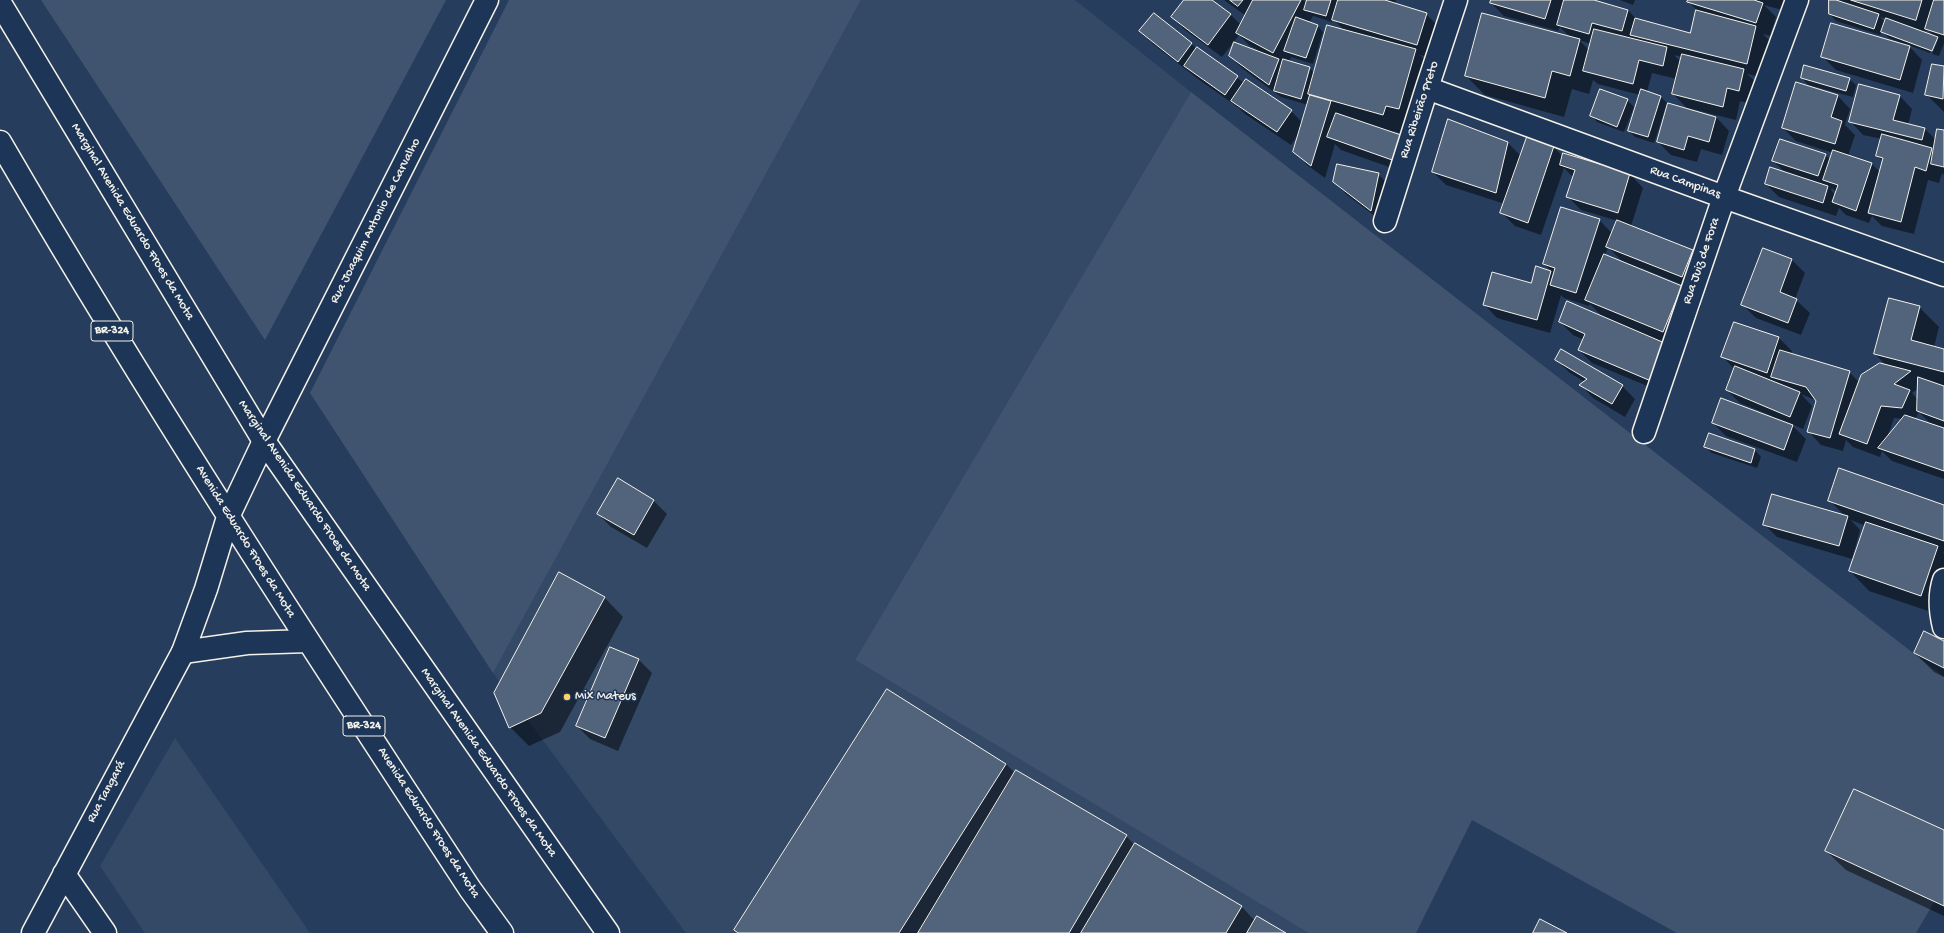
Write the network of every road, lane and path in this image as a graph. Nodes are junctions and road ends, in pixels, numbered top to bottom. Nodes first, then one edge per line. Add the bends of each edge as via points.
1 (487, 0) edge
2 (1456, 0) edge
3 (1797, 0) edge
4 (0, 3) edge
5 (1427, 88) junction
6 (0, 142) edge
7 (1724, 197) junction
8 (1385, 221) dead end
9 (1944, 275) edge
10 (1644, 432) dead end
11 (264, 441) junction
12 (228, 517) junction
13 (1944, 580) edge
14 (1944, 627) edge
15 (308, 641) junction
16 (183, 652) junction
17 (64, 874) junction
18 (33, 933) edge
19 (105, 933) edge
20 (502, 933) edge
21 (608, 933) edge

1 - 11 main road, Rua Joaquim Antonio de Carvalho
2 - 5 main road, Rua Ribeirão Preto
3 - 7 main road, Rua Juiz de Fora
4 - 11 main road, Marginal Avenida Eduardo Froes da Mota
5 - 7 main road, Rua Campinas
5 - 8 main road, Rua Ribeirão Preto
6 - 12 main road, Avenida Eduardo Froes da Mota / BR-324 via 73,268
7 - 9 main road, Rua Campinas
7 - 10 main road, Rua Juiz de Fora
11 - 12 main road, Rua Joaquim Antonio de Carvalho
11 - 21 main road, Marginal Avenida Eduardo Froes da Mota
12 - 15 main road, Avenida Eduardo Froes da Mota / BR-324
12 - 16 main road, Rua Tangará
13 - 14 main road via 1940,611
15 - 16 main road via 247,643
15 - 20 main road, Avenida Eduardo Froes da Mota / BR-324 via 470,889
16 - 17 main road, Rua Tangará
17 - 18 main road, Rua Tangará
17 - 19 main road

